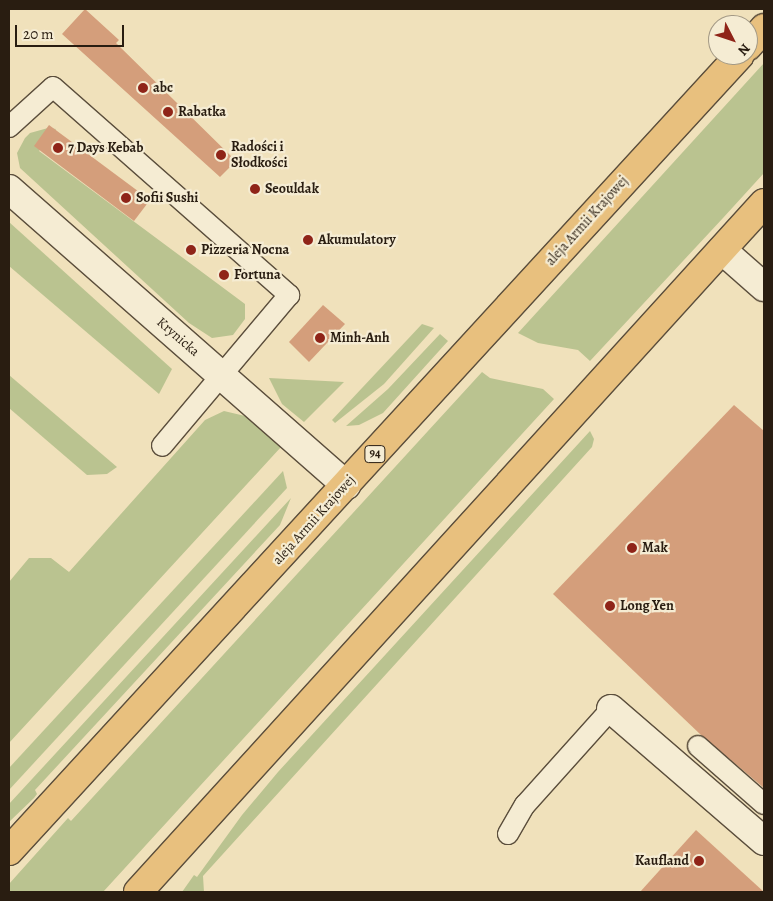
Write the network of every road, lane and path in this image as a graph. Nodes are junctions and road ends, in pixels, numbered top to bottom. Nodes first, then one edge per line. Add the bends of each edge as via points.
1 (731, 65) edge
2 (9, 128) edge
3 (9, 189) edge
4 (764, 203) edge
5 (722, 250) junction
6 (764, 287) edge
7 (222, 374) junction
8 (162, 446) dead end
9 (346, 485) junction
10 (612, 709) joint
11 (698, 746) dead end
12 (764, 804) edge
13 (508, 834) dead end
14 (764, 841) edge
15 (9, 852) edge
16 (138, 892) edge

1 - 9 main road, aleja Armii Krajowej / 94
2 - 7 lane via 53,87 289,295
3 - 7 street, Krynicka
4 - 5 main road
5 - 6 street
5 - 16 main road
7 - 8 lane
7 - 9 street, Krynicka
9 - 15 main road, aleja Armii Krajowej / 94
10 - 13 lane via 525,804
10 - 14 street
11 - 12 lane

